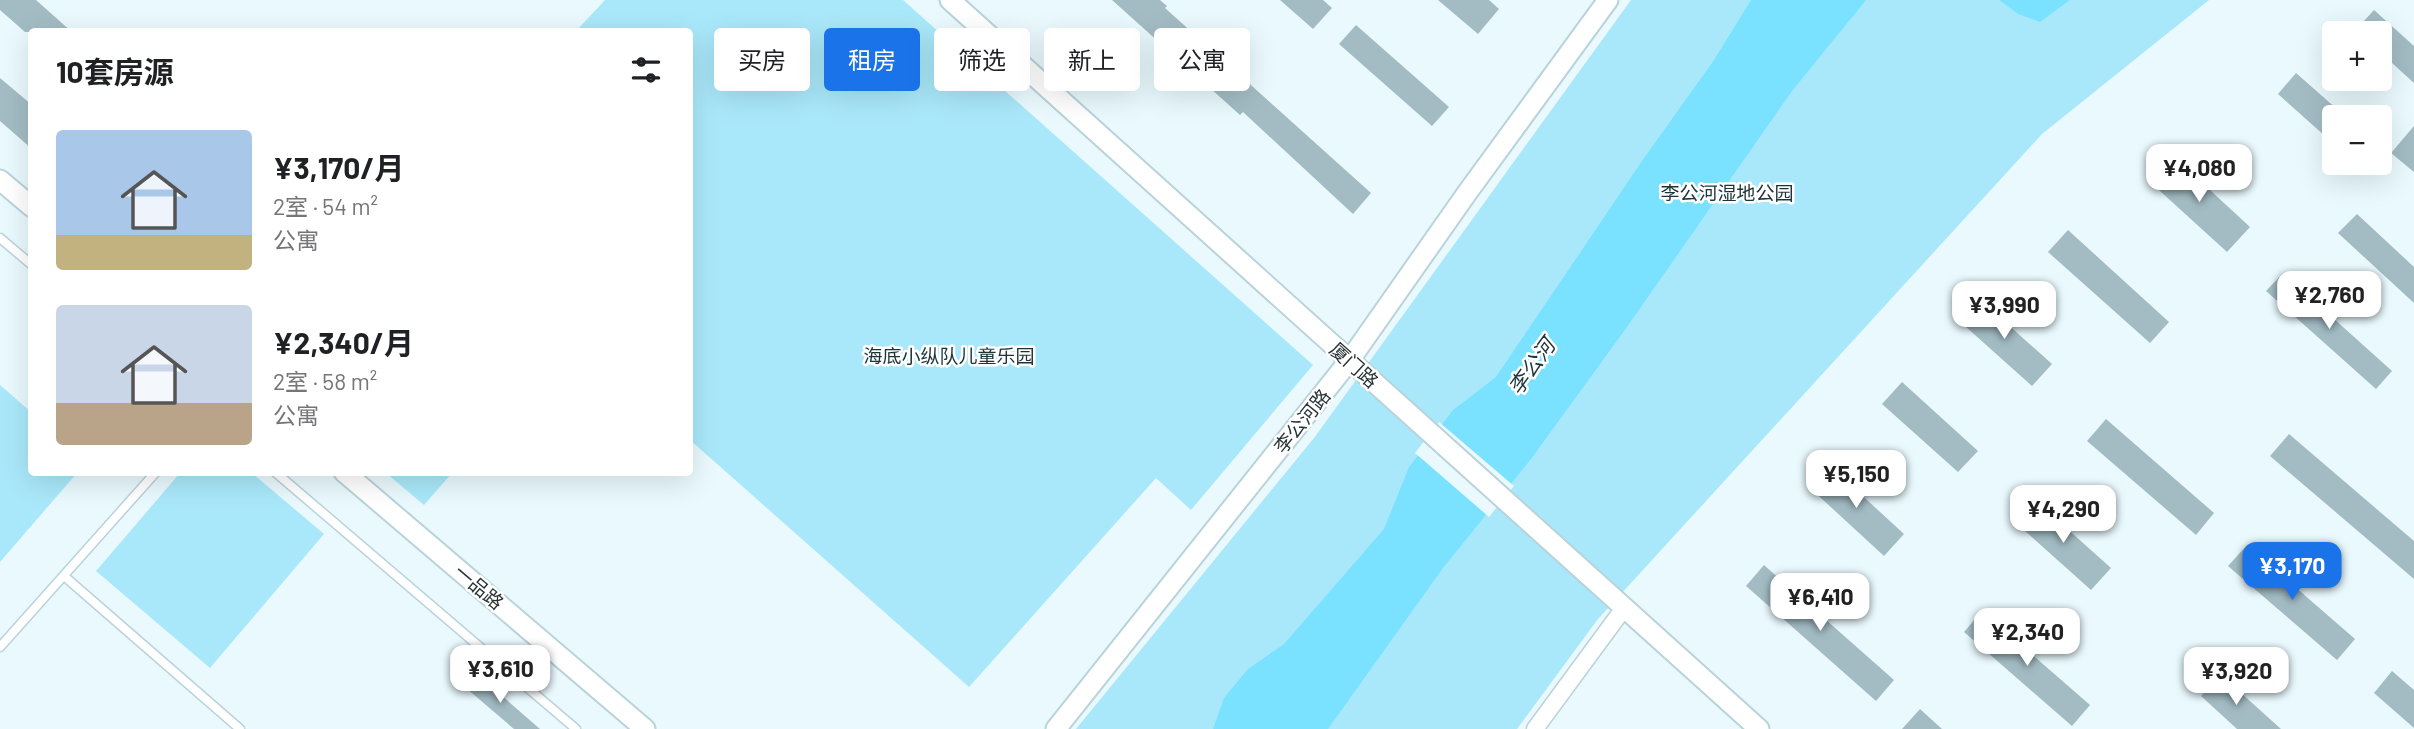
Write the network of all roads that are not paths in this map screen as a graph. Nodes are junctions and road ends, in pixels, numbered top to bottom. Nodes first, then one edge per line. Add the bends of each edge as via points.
1 (950, 0) edge
2 (1608, 0) edge
3 (0, 180) edge
4 (28, 203) edge
5 (0, 238) edge
6 (28, 262) edge
7 (1349, 361) junction
8 (152, 476) edge
9 (280, 476) edge
10 (349, 476) edge
11 (64, 576) junction
12 (1624, 608) junction
13 (0, 648) edge
14 (573, 728) edge
15 (240, 729) edge
16 (646, 729) edge
17 (1056, 729) edge
18 (1535, 729) edge
19 (1759, 729) edge

1 - 7 street, 厦门路
2 - 7 street, 李公河路
3 - 4 street
5 - 6 lane
7 - 12 street, 厦门路
7 - 17 street, 李公河路
8 - 11 lane
9 - 14 lane
10 - 16 street, 一品路
11 - 13 lane
11 - 15 lane
12 - 18 street
12 - 19 street, 厦门路

